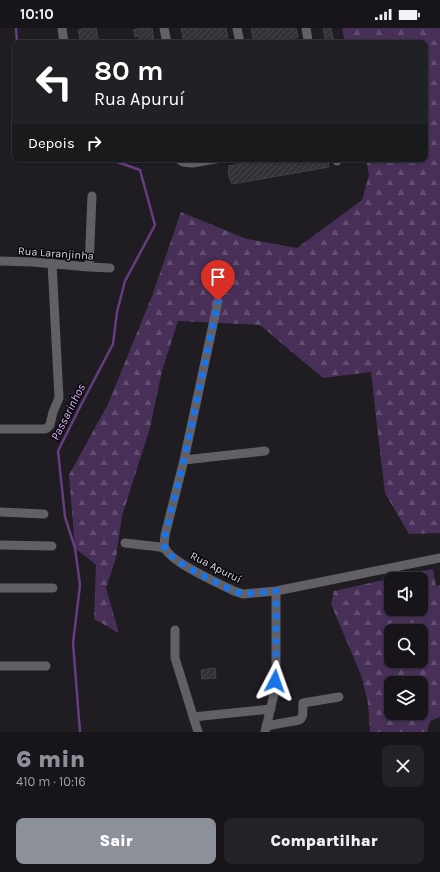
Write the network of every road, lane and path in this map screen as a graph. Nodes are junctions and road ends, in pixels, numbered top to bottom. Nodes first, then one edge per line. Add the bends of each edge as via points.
1 (62, 28) edge
2 (164, 28) edge
3 (237, 28) edge
4 (306, 28) edge
5 (64, 40) edge
6 (166, 40) edge
7 (239, 40) edge
8 (308, 40) dead end
9 (183, 162) edge
10 (198, 162) edge
11 (92, 196) dead end
12 (0, 261) edge
13 (52, 263) junction
14 (89, 267) junction
15 (110, 268) dead end
16 (218, 301) dead end
17 (0, 429) edge
18 (265, 451) dead end
19 (184, 460) junction
20 (0, 512) edge
21 (44, 514) dead end
22 (126, 543) dead end
23 (0, 545) edge
24 (52, 546) dead end
25 (165, 549) junction
26 (440, 558) edge
27 (0, 588) edge
28 (53, 588) dead end
29 (276, 591) junction
30 (175, 630) dead end
31 (0, 666) edge
32 (46, 666) dead end
33 (339, 697) dead end
34 (271, 709) junction
35 (193, 717) junction
36 (266, 729) edge
37 (198, 732) edge

1 - 5 street
2 - 6 street
3 - 7 street
4 - 8 street
9 - 10 street
11 - 14 street
12 - 13 street, Rua Laranjinha
13 - 14 street, Rua Laranjinha
13 - 17 street via 59,398 47,428
14 - 15 street, Rua Laranjinha
16 - 19 street
18 - 19 street
19 - 25 street via 165,535
20 - 21 street
22 - 25 street
23 - 24 street
25 - 29 street, Rua Apuruí via 181,563 234,591 243,594
26 - 29 street, Rua Apuruí
27 - 28 street
29 - 34 street via 276,668
30 - 35 street via 175,658
31 - 32 street
33 - 36 street via 304,703 301,718
34 - 35 street
34 - 36 street
35 - 37 street

